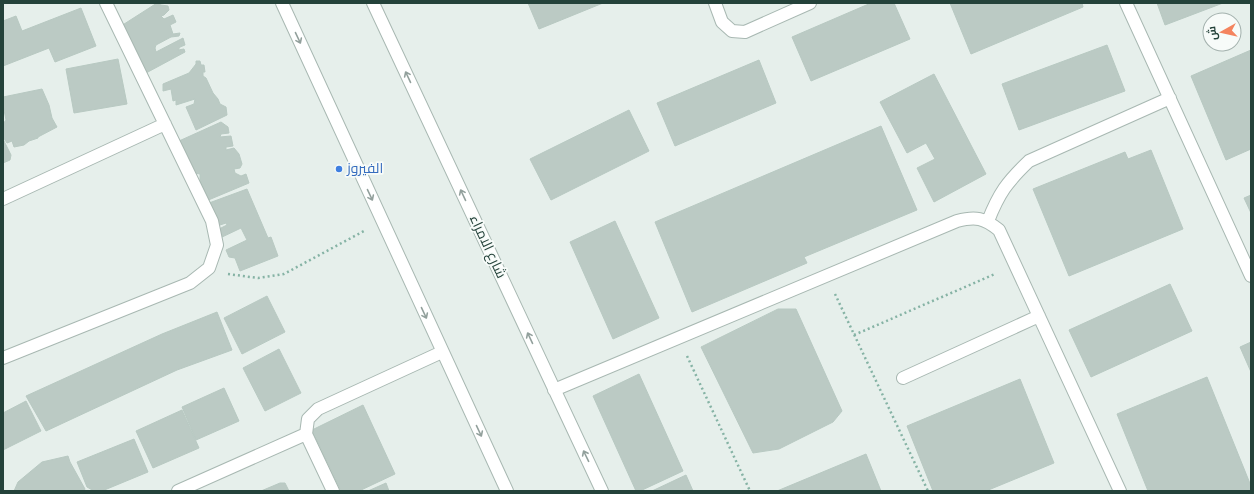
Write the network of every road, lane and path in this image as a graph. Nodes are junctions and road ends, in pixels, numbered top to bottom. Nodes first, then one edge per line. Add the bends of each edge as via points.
1 (106, 3) edge
2 (282, 3) edge
3 (374, 3) edge
4 (715, 3) edge
5 (810, 3) edge
6 (1126, 3) edge
7 (1170, 98) junction
8 (165, 124) junction
9 (3, 199) edge
10 (988, 221) junction
11 (382, 222) junction
12 (1015, 265) junction
13 (209, 268) junction
14 (826, 275) junction
15 (1251, 276) edge
16 (1039, 316) junction
17 (854, 335) junction
18 (679, 337) junction
19 (442, 352) junction
20 (3, 358) edge
21 (903, 378) dead end
22 (554, 390) junction
23 (306, 434) junction
24 (178, 491) edge
25 (333, 491) edge
26 (507, 491) edge
27 (602, 491) edge
28 (750, 491) edge
29 (928, 491) edge
30 (1120, 491) edge

1 - 8 street
2 -> 11 street
22 -> 3 street, شارع الامراء
4 - 5 street via 722,22 732,31 745,32
6 - 7 street
7 - 10 street via 1030,161 1011,178 997,198
7 - 15 street
8 - 9 street
8 - 13 street via 212,221 217,245
10 - 12 street via 999,230
10 - 14 street via 972,217 957,221
11 - 13 path via 284,274 258,278 233,275
11 -> 19 street
12 - 16 street
12 - 17 path
13 - 20 street via 190,283
14 - 17 path
14 - 18 street
16 - 21 street
16 - 30 street
17 - 29 path
18 - 22 street
18 - 28 path
19 - 23 street via 318,409 308,419
19 -> 26 street
27 -> 22 street, شارع الامراء
23 - 24 street
23 - 25 street

